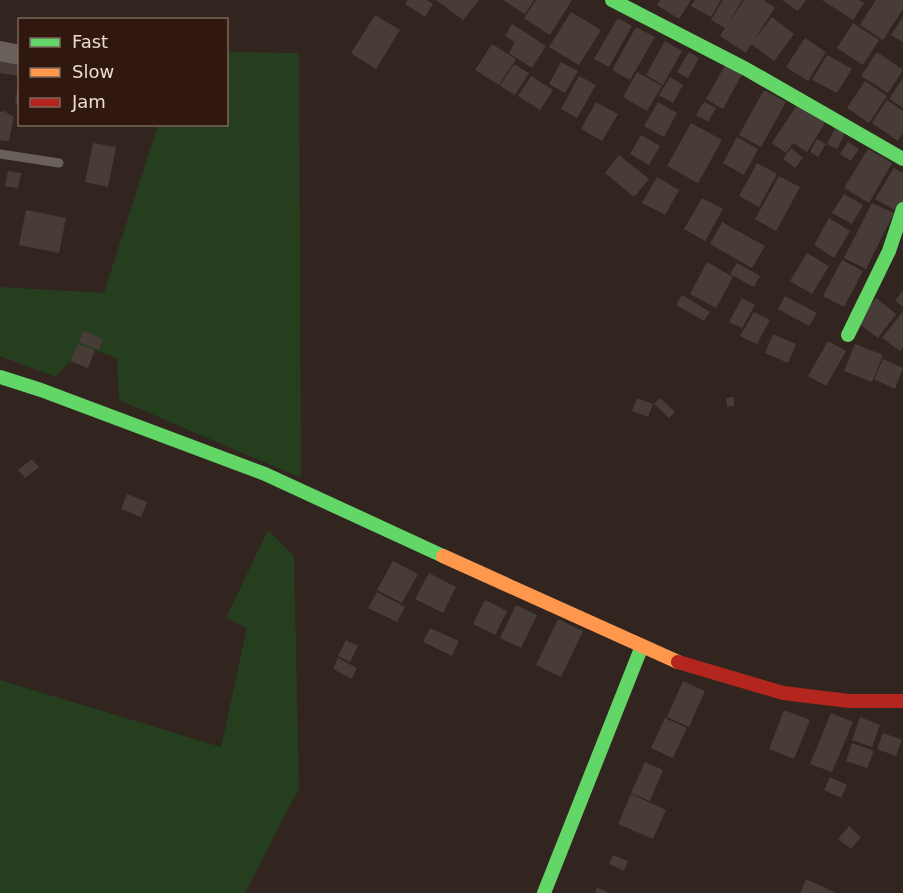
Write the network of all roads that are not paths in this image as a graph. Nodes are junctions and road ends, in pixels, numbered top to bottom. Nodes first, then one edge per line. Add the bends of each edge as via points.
1 (612, 0) edge
2 (0, 51) edge
3 (18, 55) edge
4 (0, 153) edge
5 (903, 159) edge
6 (59, 163) dead end
7 (903, 209) edge
8 (848, 335) dead end
9 (0, 377) edge
10 (642, 646) junction
11 (903, 701) edge
12 (544, 893) edge

1 - 5 street via 746,69
2 - 3 street
4 - 6 lane
7 - 8 street via 889,251
9 - 10 street via 265,474
10 - 11 street via 686,665 783,693 849,701
10 - 12 street

